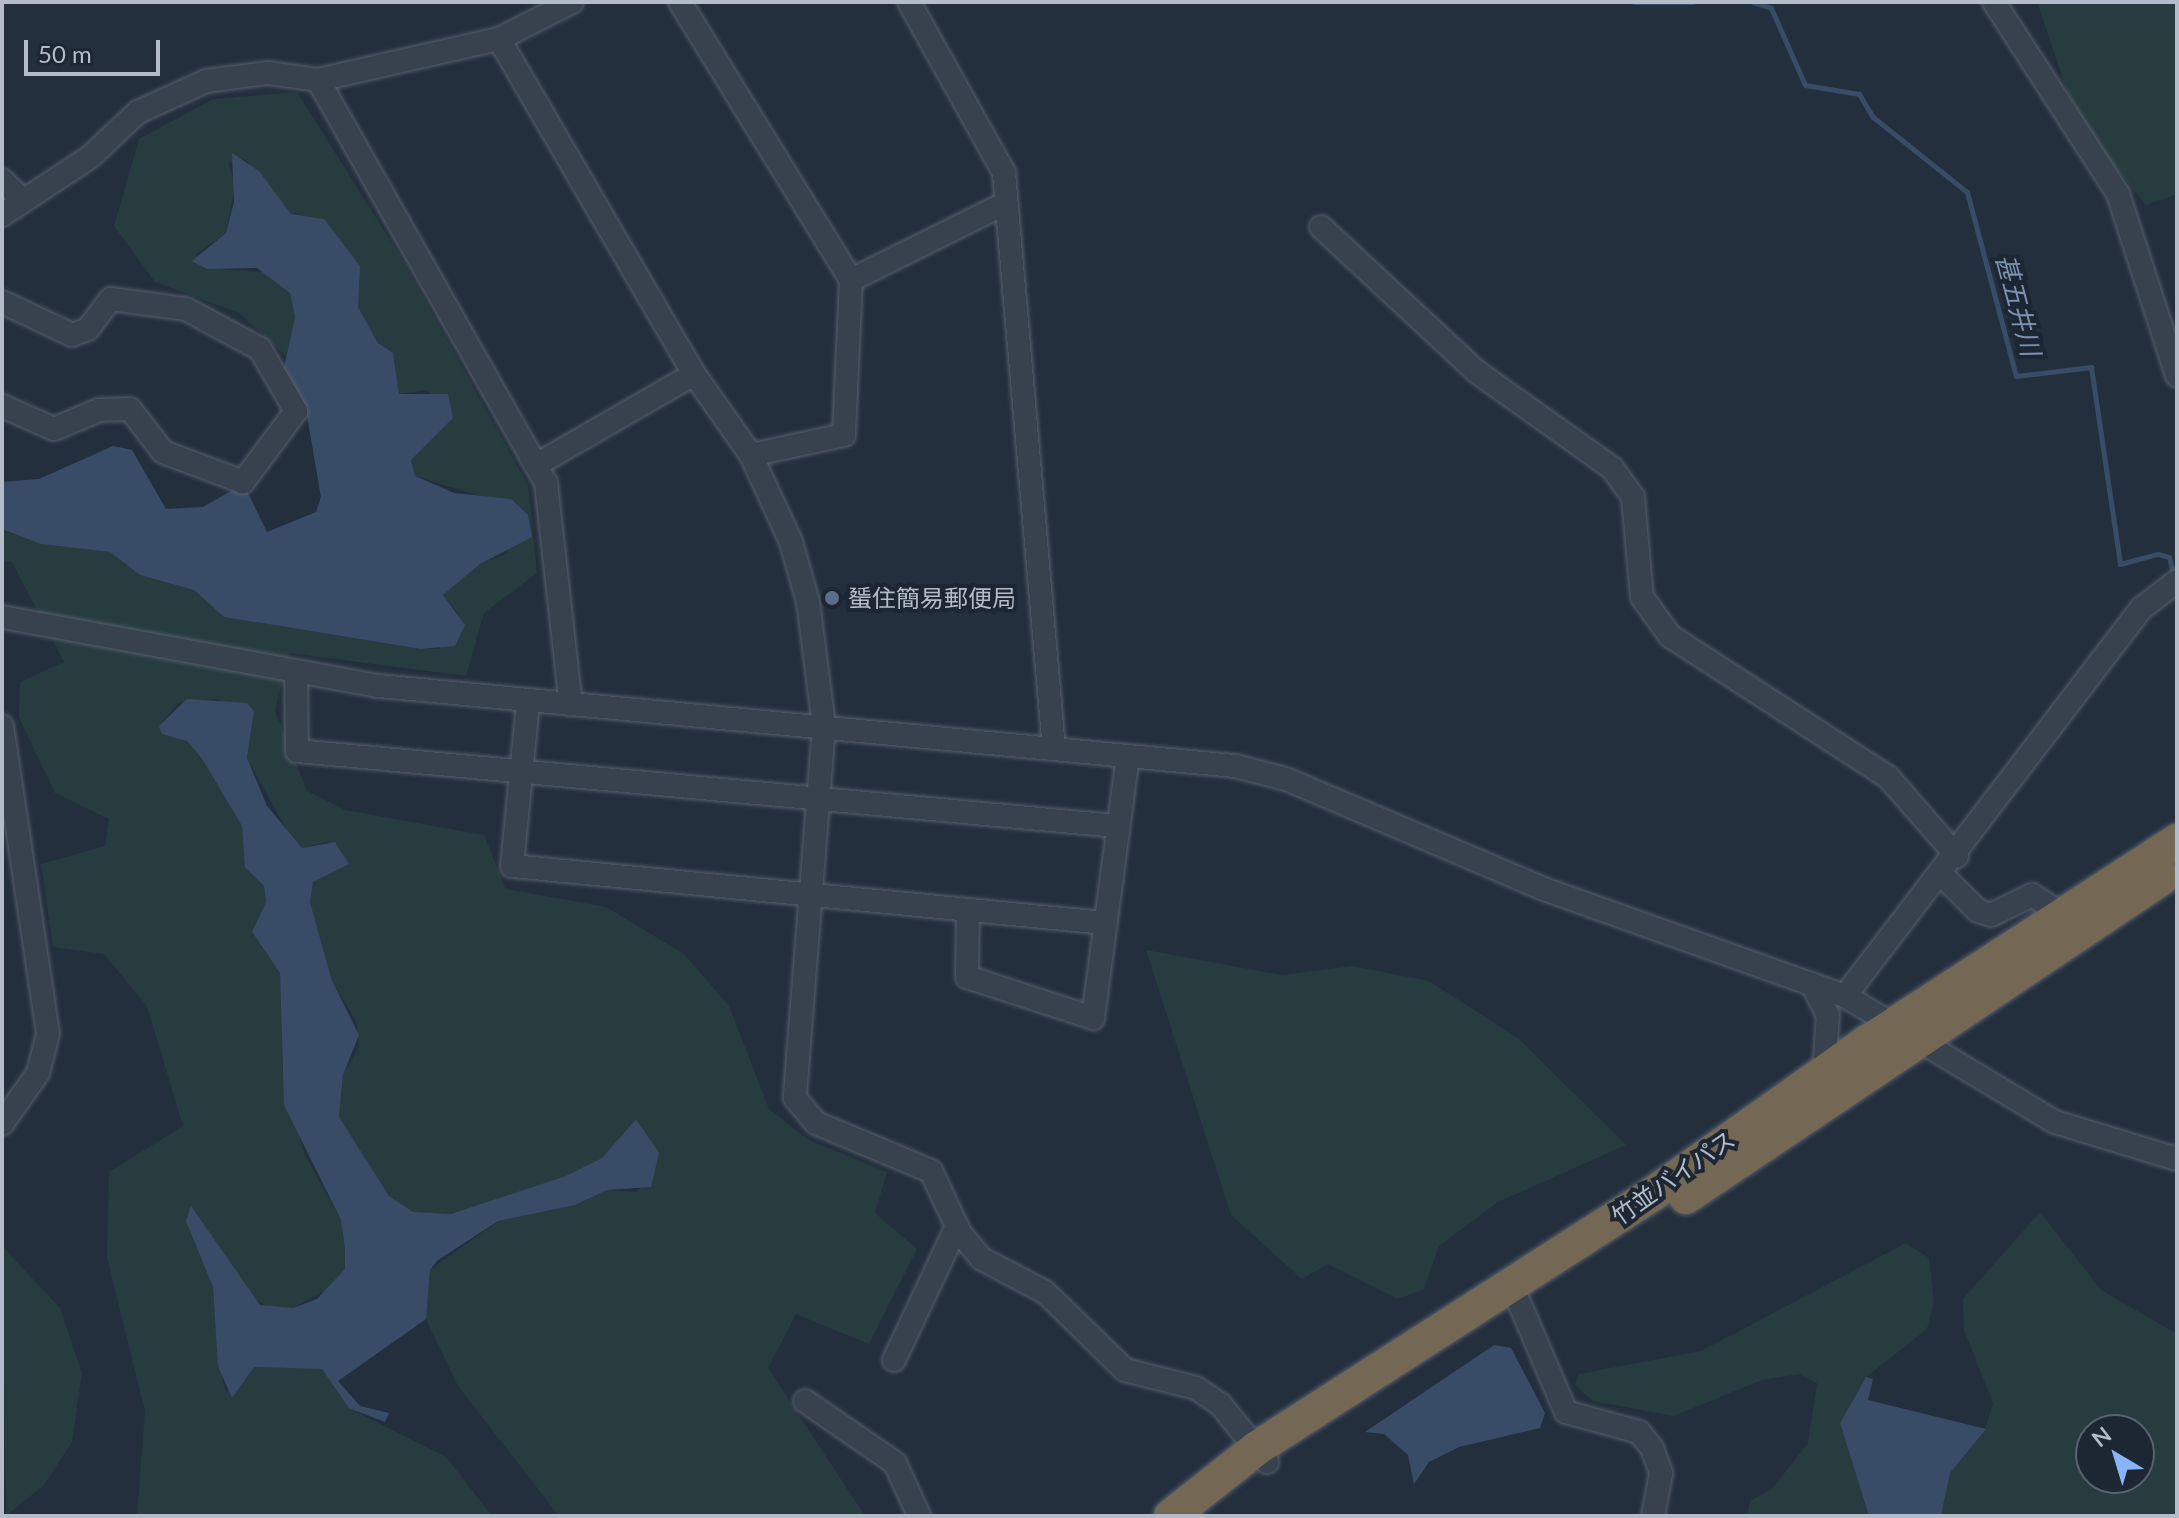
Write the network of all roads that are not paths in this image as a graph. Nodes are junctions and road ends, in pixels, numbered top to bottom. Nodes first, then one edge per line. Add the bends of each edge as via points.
1 (572, 2) edge
2 (680, 2) edge
3 (909, 2) edge
4 (1994, 2) edge
5 (499, 39) junction
6 (318, 80) junction
7 (2, 180) edge
8 (23, 200) junction
9 (1006, 203) junction
10 (2, 215) edge
11 (1321, 227) dead end
12 (851, 280) junction
13 (2, 302) edge
14 (694, 374) junction
15 (2177, 376) edge
16 (2, 406) edge
17 (751, 455) junction
18 (536, 465) junction
19 (2177, 581) edge
20 (2, 617) edge
21 (296, 673) junction
22 (528, 703) junction
23 (571, 705) junction
24 (2, 726) edge
25 (824, 726) junction
26 (1054, 749) junction
27 (1128, 756) junction
28 (519, 769) junction
29 (819, 797) junction
30 (1116, 826) junction
31 (2177, 841) edge
32 (1957, 856) junction
33 (2177, 867) edge
34 (1943, 876) junction
35 (811, 897) junction
36 (968, 911) junction
37 (2061, 914) junction
38 (1105, 923) junction
39 (1812, 984) junction
40 (1845, 996) junction
41 (1907, 1032) junction
42 (1824, 1072) junction
43 (2, 1124) edge
44 (2177, 1159) edge
45 (957, 1226) junction
46 (1519, 1302) junction
47 (894, 1360) dead end
48 (805, 1401) dead end
49 (1262, 1455) junction
50 (919, 1516) edge
51 (1171, 1516) edge
52 (1198, 1516) edge
53 (1653, 1516) edge

1 - 5 street
2 - 12 street
3 - 9 street via 1004,173
4 - 15 street via 2118,194
5 - 6 street
5 - 14 street
6 - 8 street via 268,73 184,90 107,134 90,157
6 - 18 street
7 - 8 street
8 - 10 street
9 - 12 street
9 - 26 street
11 - 32 street via 1477,372 1557,422 1612,468 1633,497 1642,597 1670,636 1888,777
12 - 17 street via 844,435
13 - 16 street via 72,335 88,329 111,299 186,309 260,349 296,411 243,482 163,452 130,409 99,410 54,429
14 - 17 street
14 - 18 street
17 - 25 street via 791,542 808,602
18 - 23 street via 546,483
19 - 32 street via 2132,620
20 - 21 street
21 - 22 street
21 - 28 street via 297,751
22 - 23 street
22 - 28 street
23 - 25 street
24 - 43 street via 48,1034 38,1073
25 - 26 street
25 - 29 street
26 - 27 street
27 - 30 street
27 - 39 street via 1173,755 1286,779 1544,889
28 - 29 street
28 - 35 street via 512,866
29 - 30 street
29 - 35 street
30 - 38 street
31 - 37 highway, 竹並バイパス
32 - 34 street
33 - 41 highway, 竹並バイパス
34 - 37 street via 1978,911 1991,915 2032,895
34 - 40 street
35 - 36 street
35 - 45 street via 795,1098 816,1123 931,1171
36 - 38 street
36 - 38 street via 967,977 1093,1018
37 - 41 highway, 竹並バイパス
39 - 40 street
39 - 42 street via 1828,1015
40 - 41 street
41 - 42 highway, 竹並バイパス
41 - 44 street via 2055,1122
41 - 46 highway, 竹並バイパス
42 - 49 highway, 竹並バイパス via 1654,1193
45 - 47 street
45 - 49 street via 982,1259 1045,1292 1125,1370 1196,1388 1220,1404
46 - 49 highway, 竹並バイパス
46 - 53 street via 1566,1412 1639,1432 1652,1448 1661,1473
48 - 50 street via 895,1463
49 - 51 highway, 竹並バイパス
49 - 52 highway, 竹並バイパス

